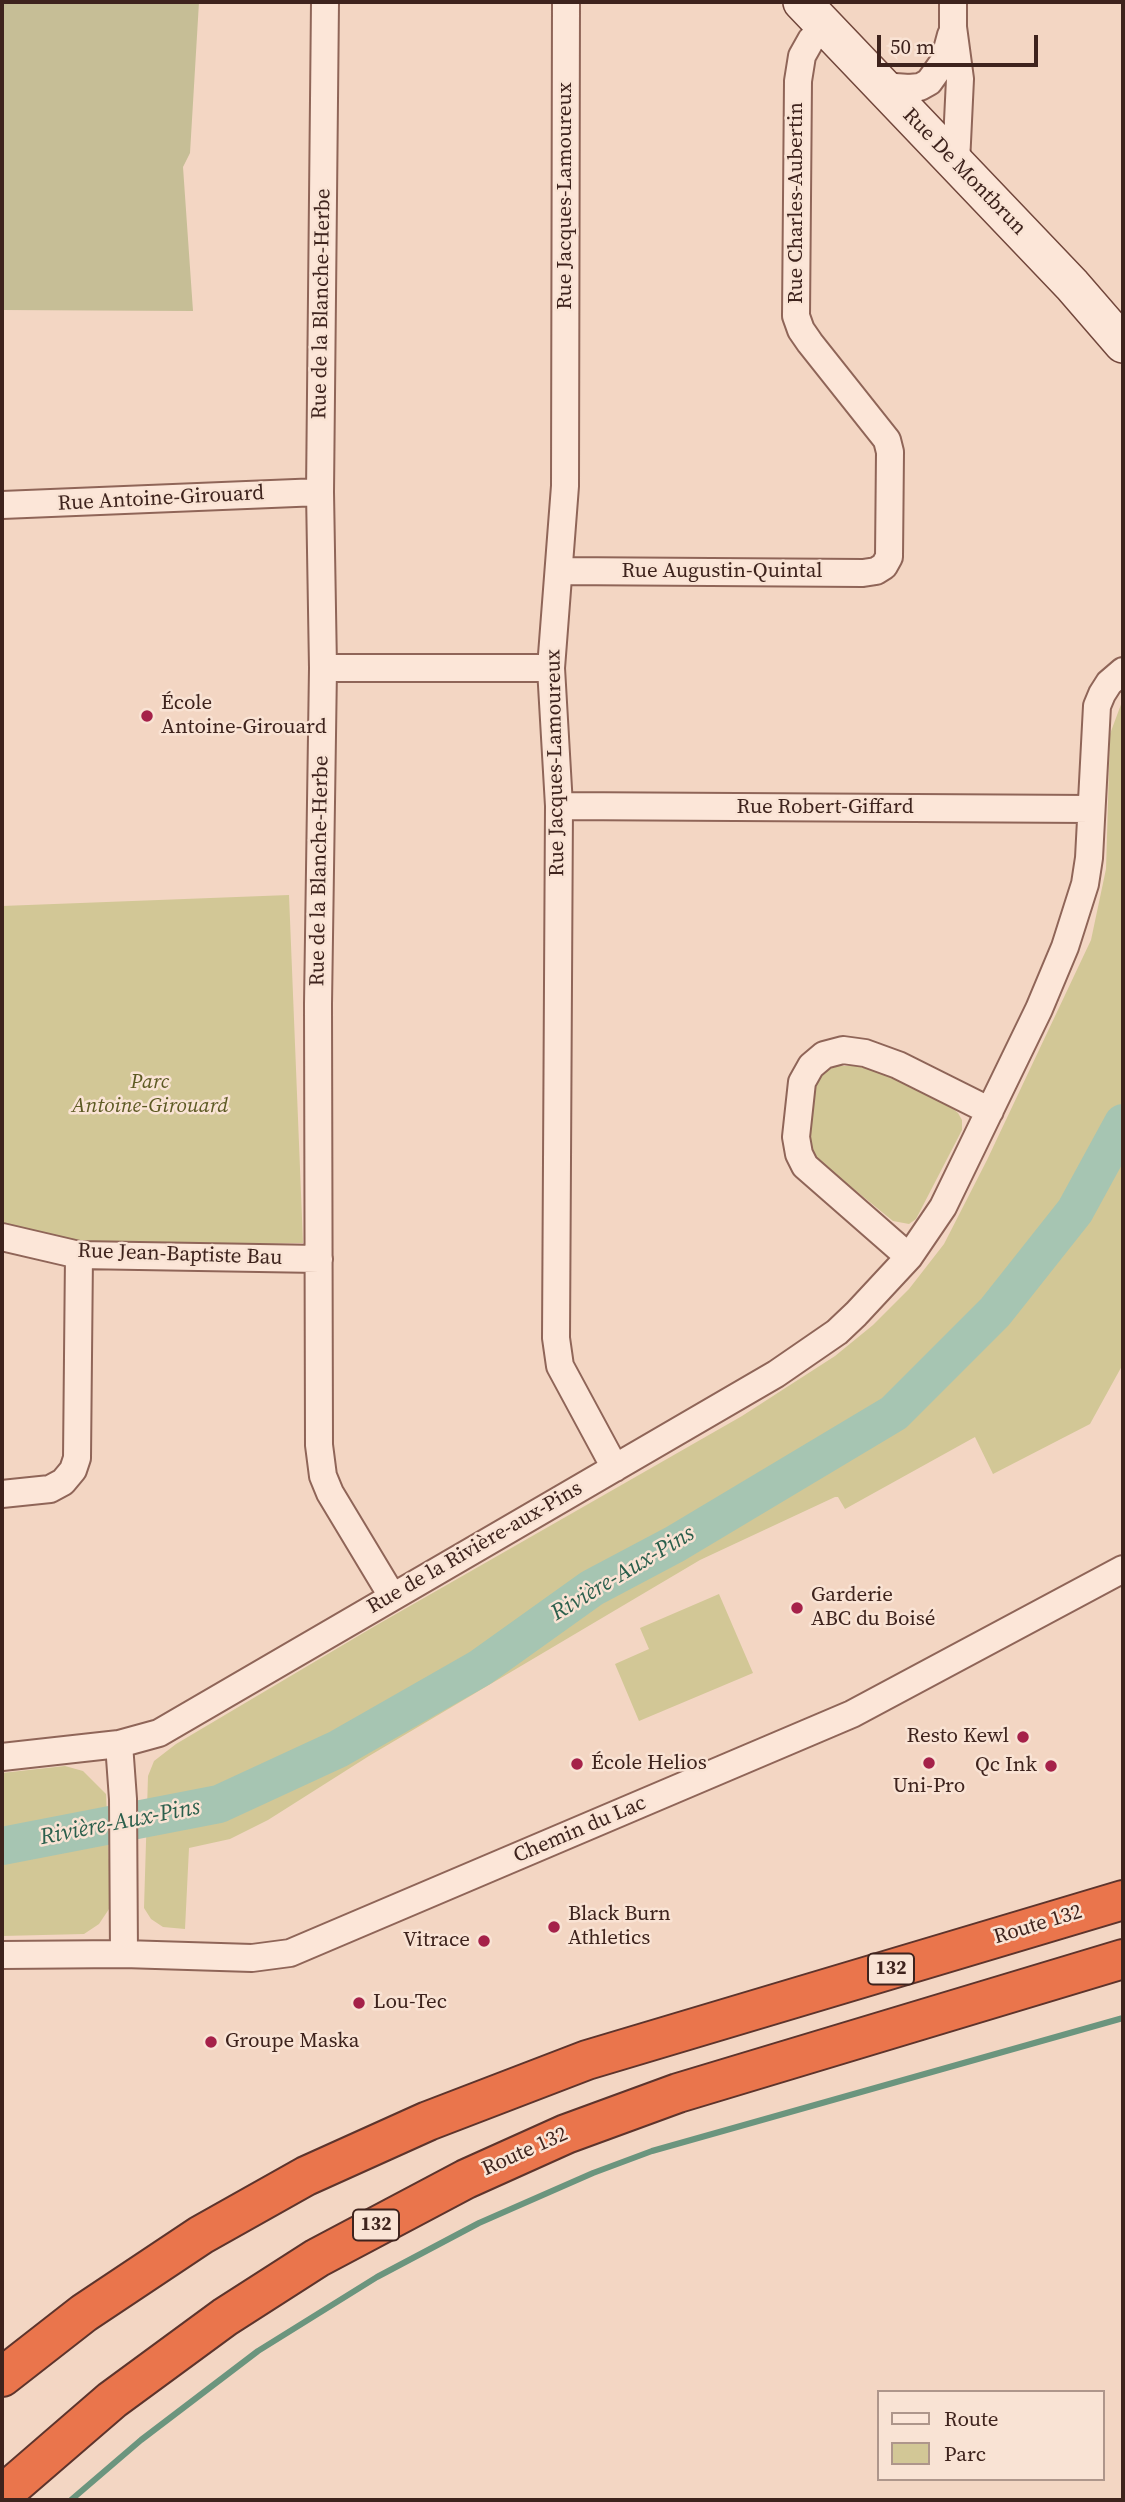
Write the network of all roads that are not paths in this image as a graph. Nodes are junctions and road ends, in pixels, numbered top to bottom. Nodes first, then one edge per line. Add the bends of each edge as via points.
1 (325, 2) edge
2 (566, 2) edge
3 (813, 14) edge
4 (953, 14) edge
5 (881, 86) junction
6 (956, 163) junction
7 (1123, 344) edge
8 (320, 492) junction
9 (2, 505) edge
10 (884, 566) joint
11 (559, 570) junction
12 (323, 668) junction
13 (551, 668) junction
14 (1123, 671) edge
15 (559, 806) junction
16 (1091, 809) junction
17 (989, 1111) junction
18 (2, 1237) edge
19 (79, 1255) junction
20 (909, 1257) junction
21 (319, 1259) junction
22 (615, 1468) junction
23 (2, 1494) edge
24 (1123, 1569) edge
25 (392, 1596) junction
26 (119, 1744) junction
27 (2, 1757) edge
28 (1123, 1900) edge
29 (124, 1954) junction
30 (2, 1955) edge
31 (1123, 1959) edge
32 (2, 2376) edge
33 (2, 2495) edge

1 - 8 street, Rue de la Blanche-Herbe
2 - 11 street, Rue Jacques-Lamoureux via 565,486
3 - 5 street, Rue De Montbrun
3 - 10 street, Rue Charles-Aubertin via 811,40 802,56 798,81 796,316 810,343 887,440 890,546
4 - 5 street via 944,61 929,82 909,88
4 - 6 street via 960,79
5 - 6 street, Rue De Montbrun
6 - 7 street, Rue De Montbrun
8 - 9 street, Rue Antoine-Girouard
8 - 12 street, Rue de la Blanche-Herbe
10 - 11 street, Rue Augustin-Quintal via 863,573
11 - 13 street, Rue Jacques-Lamoureux
12 - 13 street
12 - 21 street, Rue de la Blanche-Herbe
13 - 15 street, Rue Jacques-Lamoureux
14 - 16 street, Rue de la Rivière-aux-Pins via 1109,683 1097,706
15 - 16 street, Rue Robert-Giffard
15 - 22 street, Rue Jacques-Lamoureux via 557,1351 568,1384
16 - 17 street, Rue de la Rivière-aux-Pins via 1089,858 1077,913 1042,1002
17 - 20 street, Rue de la Rivière-aux-Pins via 943,1207
17 - 20 street via 865,1053 843,1050 824,1055 802,1082 796,1137 806,1166
18 - 19 street, Rue Jean-Baptiste Bau
19 - 21 street, Rue Jean-Baptiste Bau
19 - 23 street via 77,1458 63,1482 50,1489
20 - 22 street, Rue de la Rivière-aux-Pins via 856,1314 810,1352
21 - 25 street, Rue de la Blanche-Herbe via 320,1463 330,1493
22 - 25 street, Rue de la Rivière-aux-Pins
24 - 29 street, Chemin du Lac via 852,1714 290,1953 252,1958
25 - 26 street, Rue de la Rivière-aux-Pins via 159,1733
26 - 27 street, Rue de la Rivière-aux-Pins
26 - 29 street
28 - 32 highway, Route 132 / 132 via 587,2060 405,2131 306,2176 201,2235 84,2313
29 - 30 street, Chemin du Lac
31 - 33 highway, Route 132 / 132 via 678,2093 566,2134 466,2179 326,2253 225,2317 112,2400

